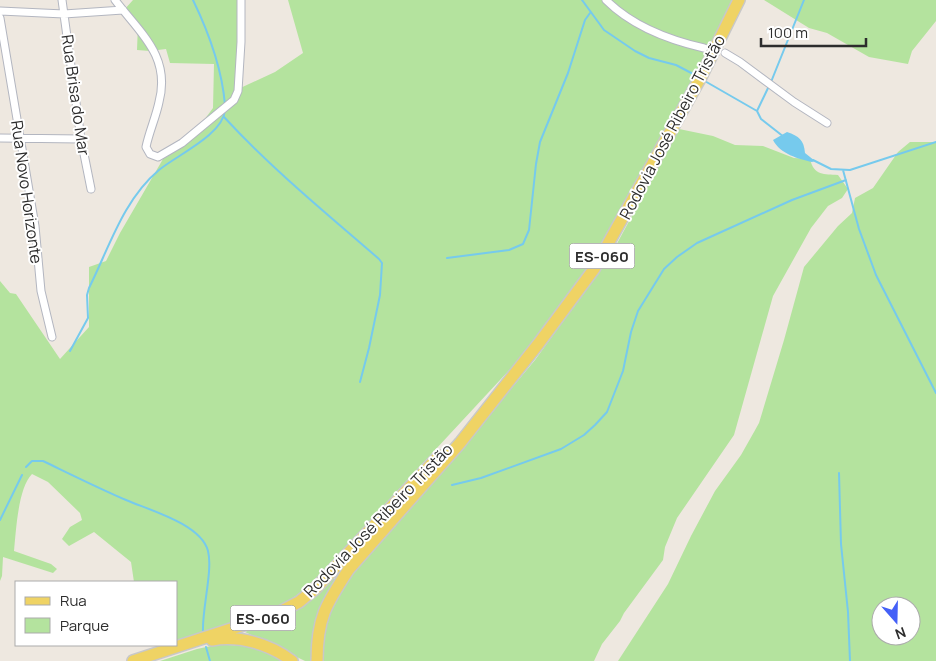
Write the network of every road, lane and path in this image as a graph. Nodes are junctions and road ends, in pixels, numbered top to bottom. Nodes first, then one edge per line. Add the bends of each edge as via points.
1 (62, 0) edge
2 (115, 0) edge
3 (241, 0) edge
4 (606, 0) edge
5 (740, 0) edge
6 (123, 10) junction
7 (0, 11) edge
8 (64, 14) junction
9 (0, 18) edge
10 (704, 48) dead end
11 (725, 53) dead end
12 (827, 123) dead end
13 (0, 138) edge
14 (19, 138) junction
15 (80, 138) junction
16 (92, 189) dead end
17 (52, 336) dead end
18 (477, 421) junction
19 (170, 649) junction
20 (132, 661) edge
21 (292, 661) edge
22 (317, 661) edge

1 - 8 street, Rua Brisa do Mar
2 - 6 street
3 - 6 street via 238,91 234,100 161,157 150,154 146,147 160,100 161,68 153,47
4 - 10 street via 644,26 674,40
5 - 18 main road, Rodovia José Ribeiro Tristão / ES-060 via 600,259
6 - 8 street
7 - 8 street
8 - 15 street, Rua Brisa do Mar
9 - 14 street, Rua Novo Horizonte
11 - 12 street
13 - 14 street
14 - 15 street
14 - 17 street, Rua Novo Horizonte via 35,226 41,291
15 - 16 street, Rua Brisa do Mar
18 - 19 main road, Rodovia José Ribeiro Tristão / ES-060 via 423,471 316,588 299,602 274,615
18 - 22 main road, Rodovia José Ribeiro Tristão / ES-060 via 349,569 323,614 317,637
19 - 20 main road, Rodovia José Ribeiro Tristão / ES-060
19 - 21 main road via 235,639 260,644

